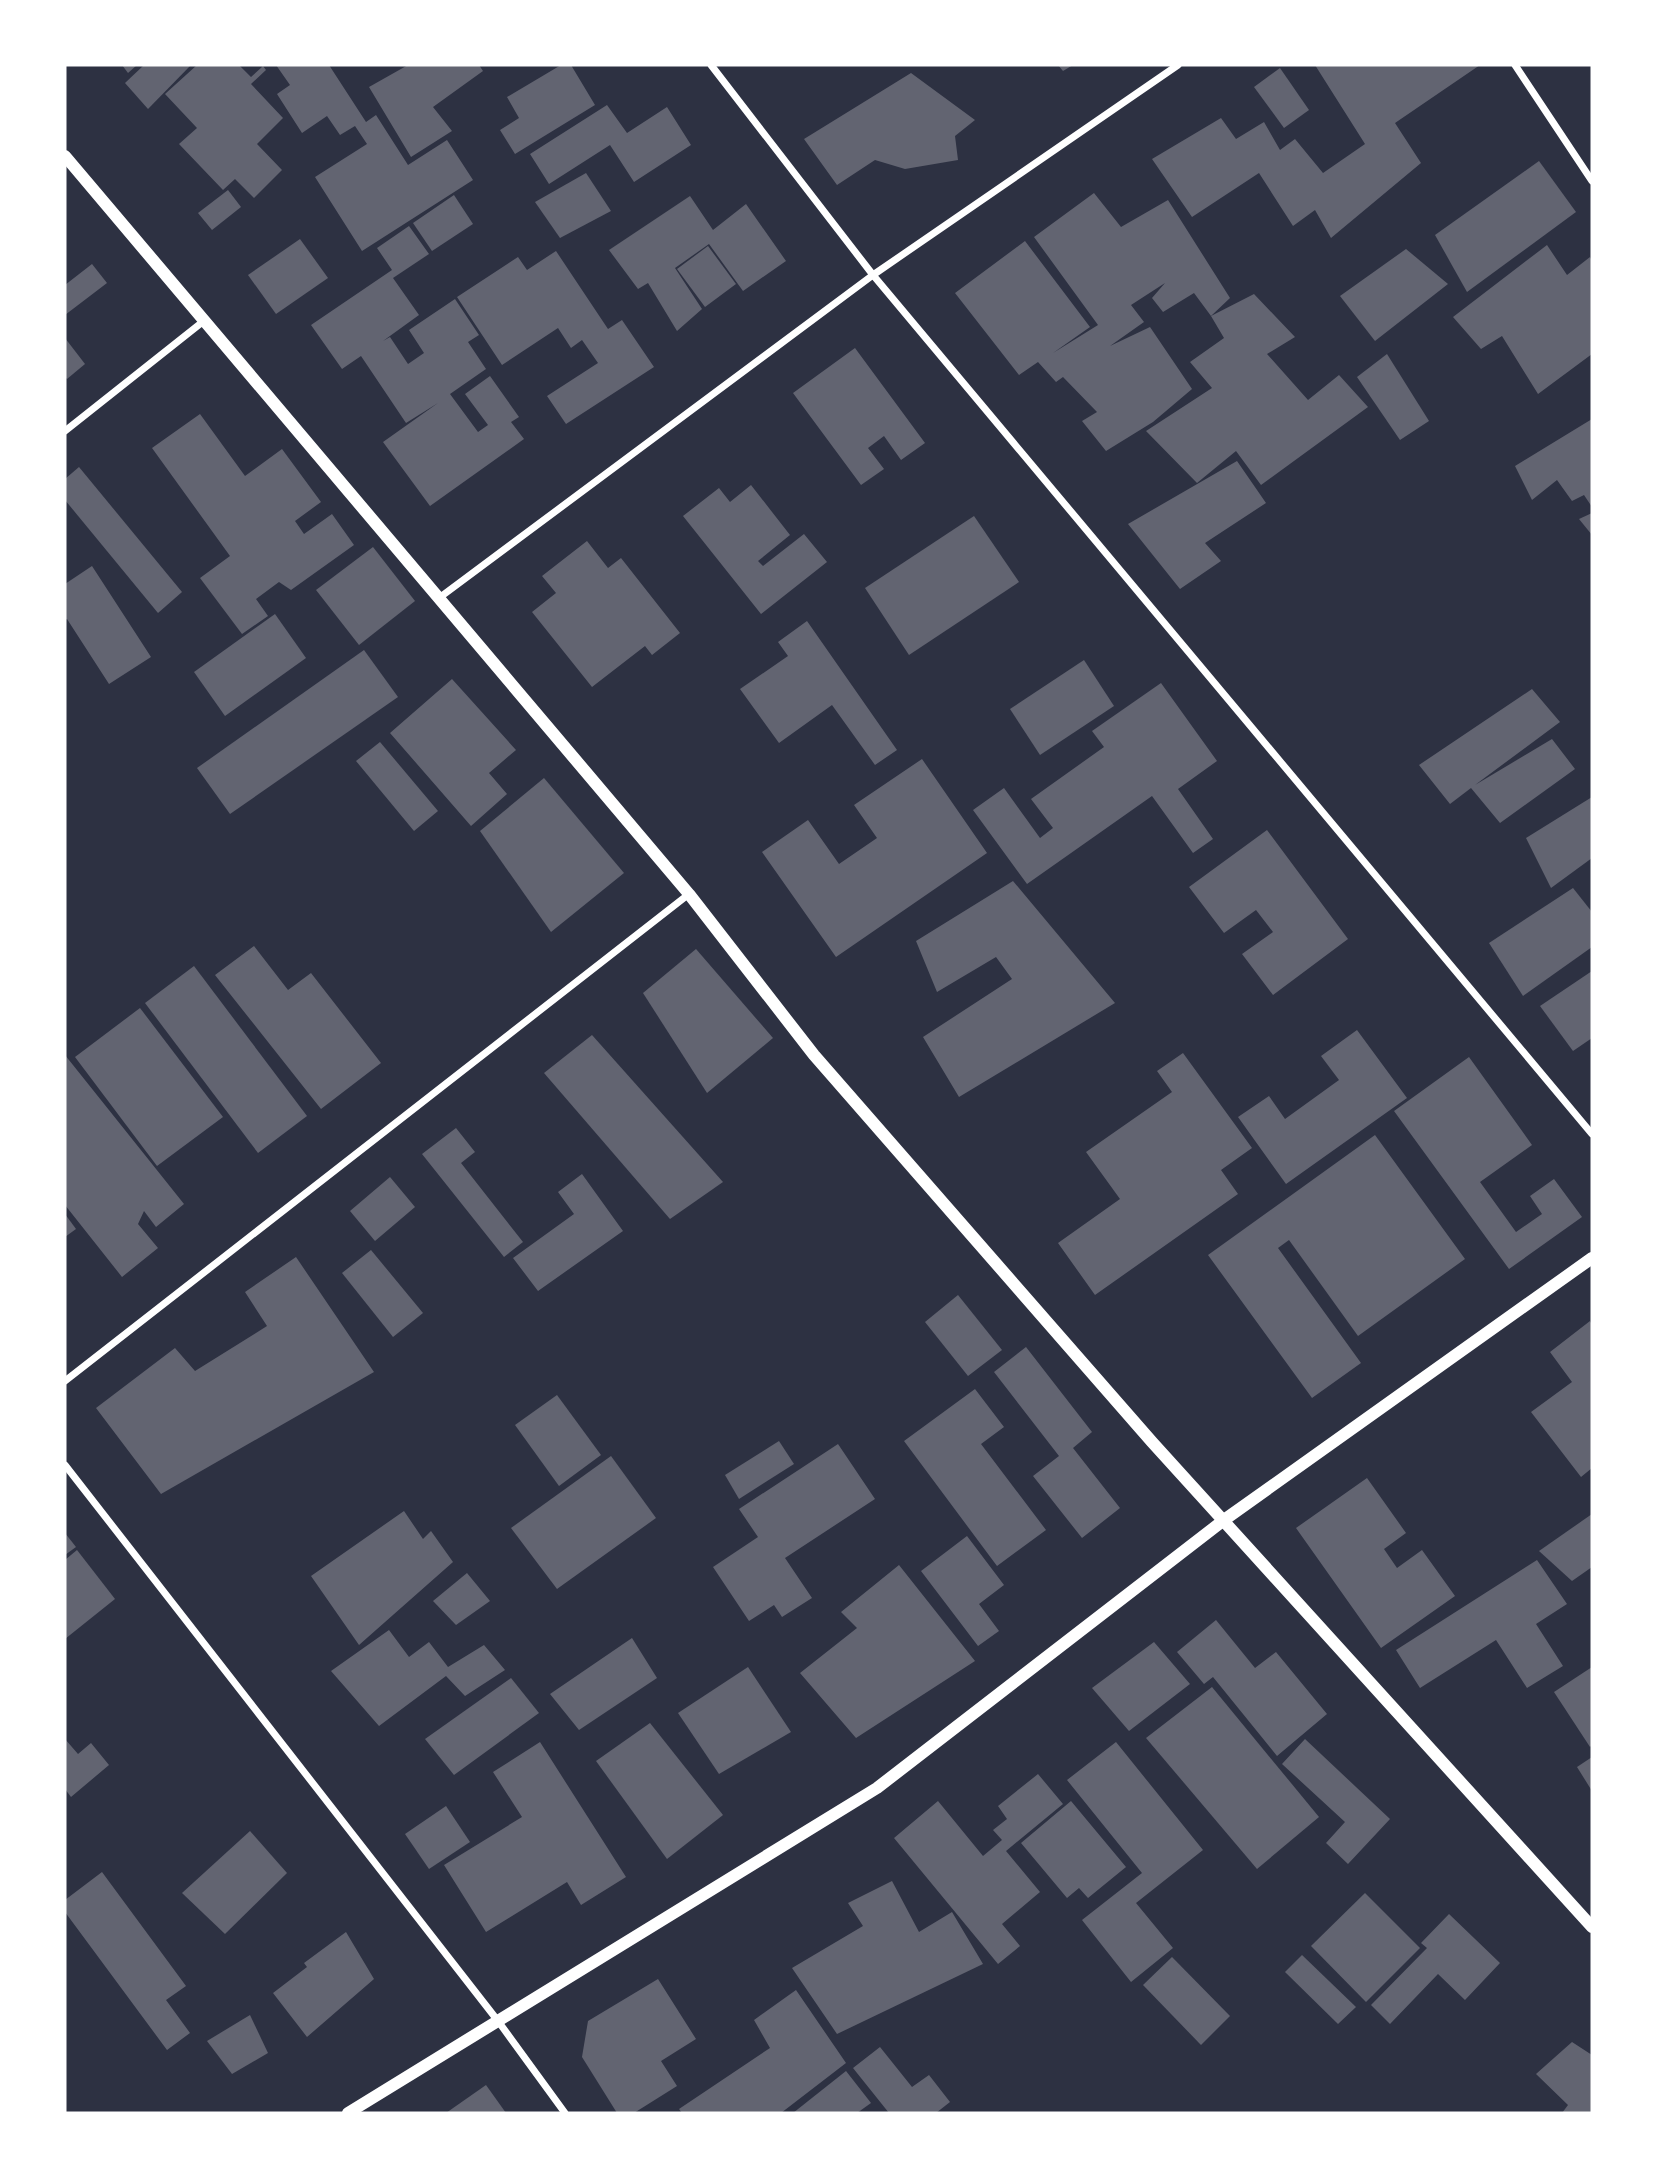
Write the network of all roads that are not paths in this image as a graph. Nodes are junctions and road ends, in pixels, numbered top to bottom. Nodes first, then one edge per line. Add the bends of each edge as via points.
1 (711, 65) edge
2 (1178, 65) edge
3 (1515, 65) edge
4 (65, 156) edge
5 (1592, 181) edge
6 (873, 275) junction
7 (205, 320) junction
8 (65, 432) edge
9 (439, 597) junction
10 (689, 894) junction
11 (1592, 1134) edge
12 (1592, 1258) edge
13 (65, 1381) edge
14 (65, 1465) edge
15 (1224, 1521) junction
16 (1592, 1927) edge
17 (498, 2021) junction
18 (348, 2113) edge
19 (565, 2113) edge

1 - 6 street
2 - 6 street
3 - 5 street
4 - 7 street
6 - 9 street
6 - 11 street
7 - 8 street
7 - 9 street
9 - 10 street
10 - 13 street
10 - 15 street via 814,1055
12 - 15 street
14 - 17 street
15 - 16 street
15 - 17 street via 877,1788
17 - 18 street
17 - 19 street

